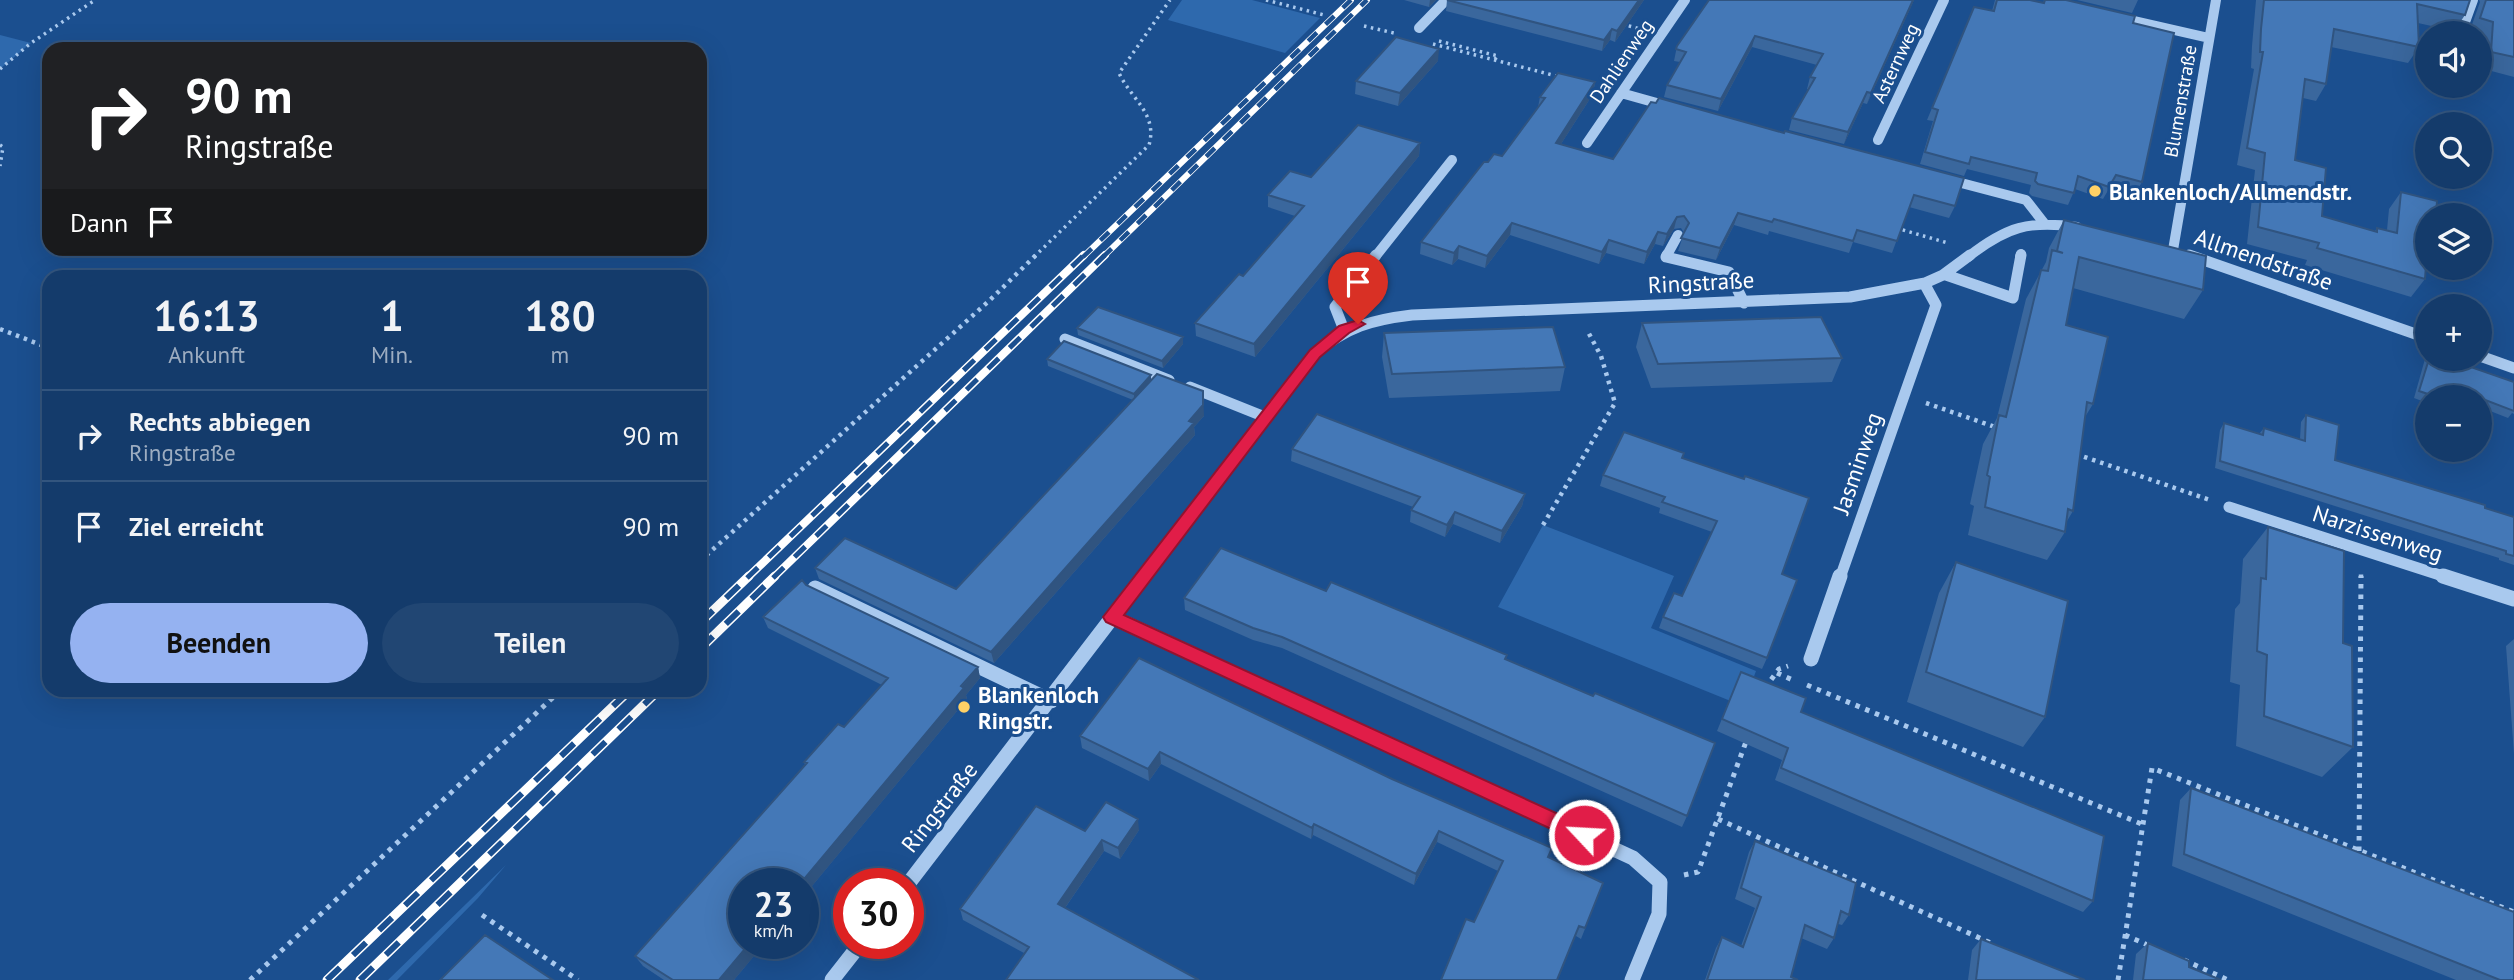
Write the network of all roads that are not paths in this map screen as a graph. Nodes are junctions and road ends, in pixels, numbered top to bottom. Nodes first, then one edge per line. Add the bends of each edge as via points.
1 (1446, 0) edge
2 (1685, 0) edge
3 (1944, 0) edge
4 (2216, 0) edge
5 (2473, 0) edge
6 (2108, 15) edge
7 (2465, 21) edge
8 (1419, 28) dead end
9 (2209, 38) junction
10 (1621, 93) junction
11 (1686, 111) edge
12 (1878, 141) dead end
13 (1587, 143) dead end
14 (1452, 160) dead end
15 (1938, 177) edge
16 (2044, 223) junction
17 (2088, 229) edge
18 (1678, 235) edge
19 (2160, 246) edge
20 (2173, 250) junction
21 (2021, 254) dead end
22 (1945, 275) junction
23 (1924, 283) junction
24 (1744, 303) junction
25 (1344, 330) junction
26 (2415, 334) edge
27 (1065, 339) edge
28 (2492, 360) edge
29 (2514, 368) edge
30 (1265, 417) junction
31 (2229, 507) road end
32 (815, 588) edge
33 (2514, 598) edge
34 (1112, 617) junction
35 (1811, 659) dead end
36 (1051, 701) junction
37 (921, 868) edge
38 (848, 959) edge
39 (832, 980) edge
40 (1632, 980) edge

1 - 8 street
2 - 10 street, Dahlienweg
3 - 12 street, Asternweg
4 - 9 street, Blumenstraße
5 - 7 street
6 - 9 street
9 - 20 street, Blumenstraße
10 - 11 street
10 - 13 street, Dahlienweg
14 - 25 street via 1335,307
15 - 16 street via 2026,200
16 - 17 street
16 - 22 street, Ringstraße via 2012,227
18 - 24 street via 1666,257 1729,272
19 - 20 street, Allmendstraße
20 - 26 street, Allmendstraße
21 - 22 street via 2013,298
22 - 23 street, Ringstraße
23 - 24 street, Ringstraße via 1831,297
23 - 35 street, Jasminweg via 1936,305
24 - 25 street, Ringstraße via 1412,315 1373,319
25 - 30 street, Ringstraße via 1315,354
27 - 30 street
28 - 29 street
30 - 34 street, Ringstraße
31 - 33 street, Narzissenweg
32 - 36 street
34 - 36 street, Ringstraße
34 - 40 street via 1633,858 1660,882 1658,914
36 - 37 street, Ringstraße
38 - 39 street

